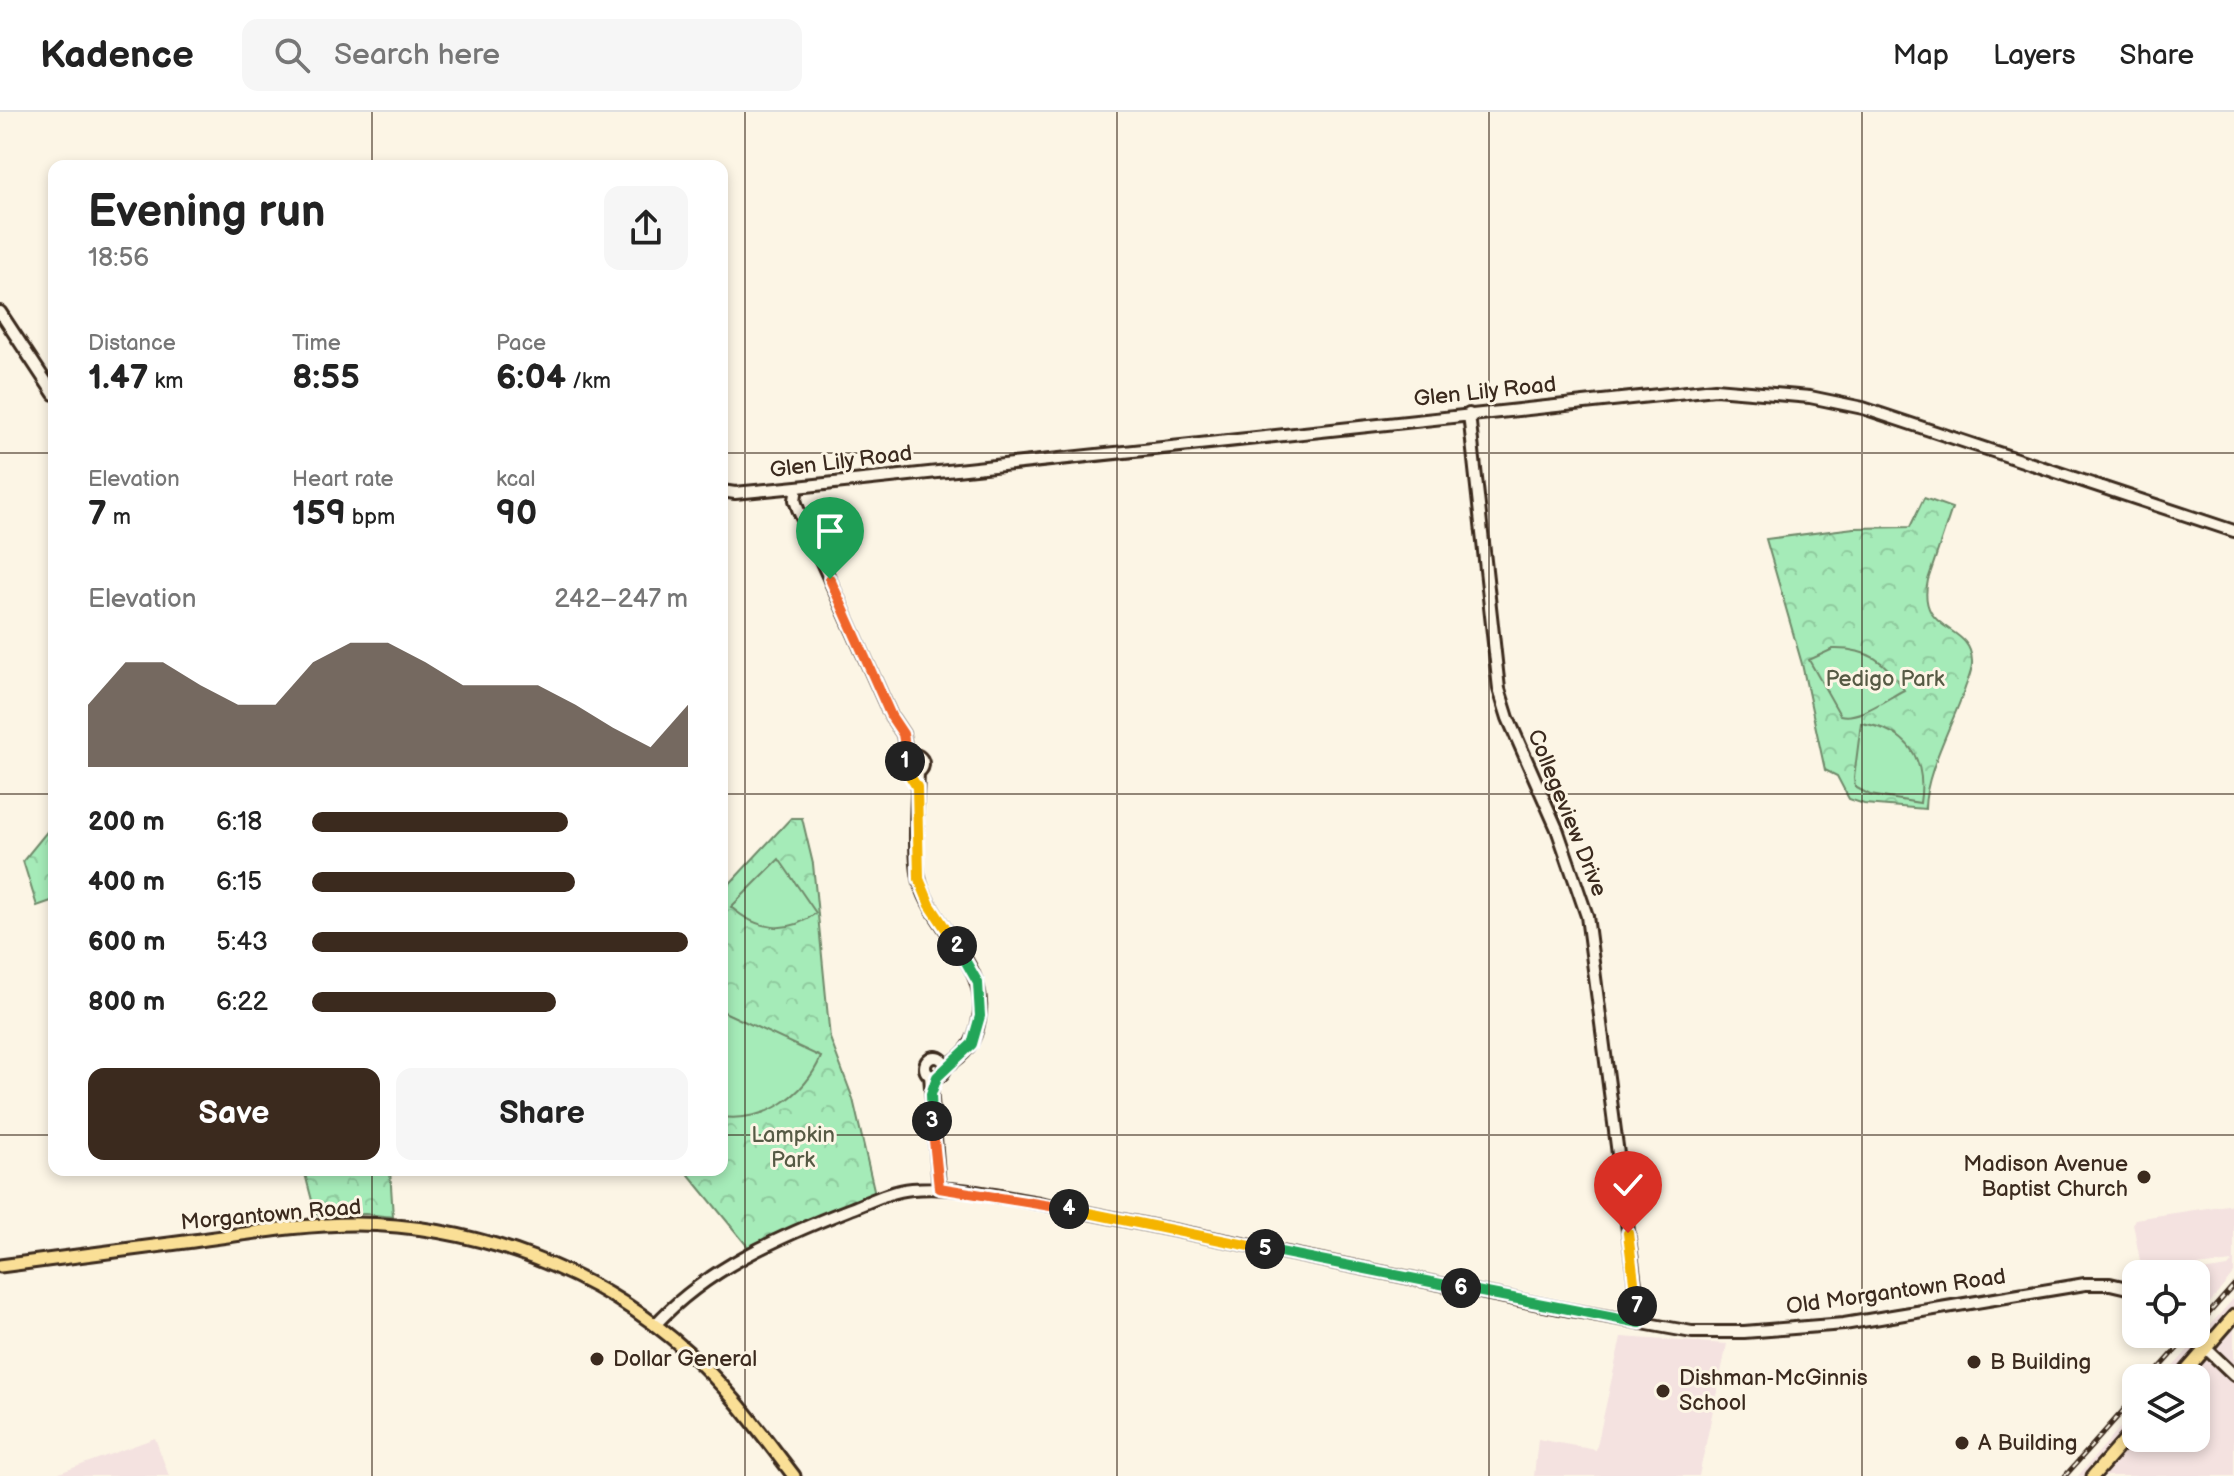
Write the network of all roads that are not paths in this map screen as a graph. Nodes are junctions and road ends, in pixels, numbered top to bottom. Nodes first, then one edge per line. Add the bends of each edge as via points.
1 (0, 312) edge
2 (48, 385) edge
3 (1469, 414) junction
4 (797, 487) junction
5 (728, 492) edge
6 (2234, 531) edge
7 (912, 756) junction
8 (914, 773) junction
9 (942, 1062) junction
10 (933, 1076) junction
11 (939, 1188) junction
12 (0, 1266) edge
13 (2122, 1287) edge
14 (2234, 1316) edge
15 (1640, 1323) junction
16 (655, 1325) junction
17 (2210, 1344) edge
18 (2206, 1348) edge
19 (2208, 1348) edge
20 (2192, 1364) edge
21 (2234, 1375) edge
22 (2122, 1443) edge
23 (794, 1476) edge
24 (2093, 1476) edge

1 - 2 street
3 - 4 street, Glen Lily Road
3 - 6 street, Glen Lily Road via 1713,389 1817,398 1869,410
3 - 15 street, Collegeview Drive via 1499,689 1587,916
4 - 5 street, Glen Lily Road
4 - 7 street via 798,509
7 - 8 street via 904,765
7 - 8 street via 923,763
8 - 9 street via 919,879 980,991 975,1038 958,1057
9 - 10 street via 943,1074
9 - 10 street via 932,1058 926,1063 925,1070
10 - 11 street
11 - 15 street, Old Morgantown Road via 1142,1223
11 - 16 street, Old Morgantown Road via 891,1193 792,1233 694,1288
12 - 16 main road, Morgantown Road via 311,1226 406,1227 480,1240 535,1258 602,1290
13 - 15 street, Old Morgantown Road via 2067,1286 1862,1321 1756,1331 1692,1332
14 - 17 main road
16 - 23 main road, Morgantown Road via 713,1376
18 - 20 main road
19 - 21 street
22 - 24 main road

